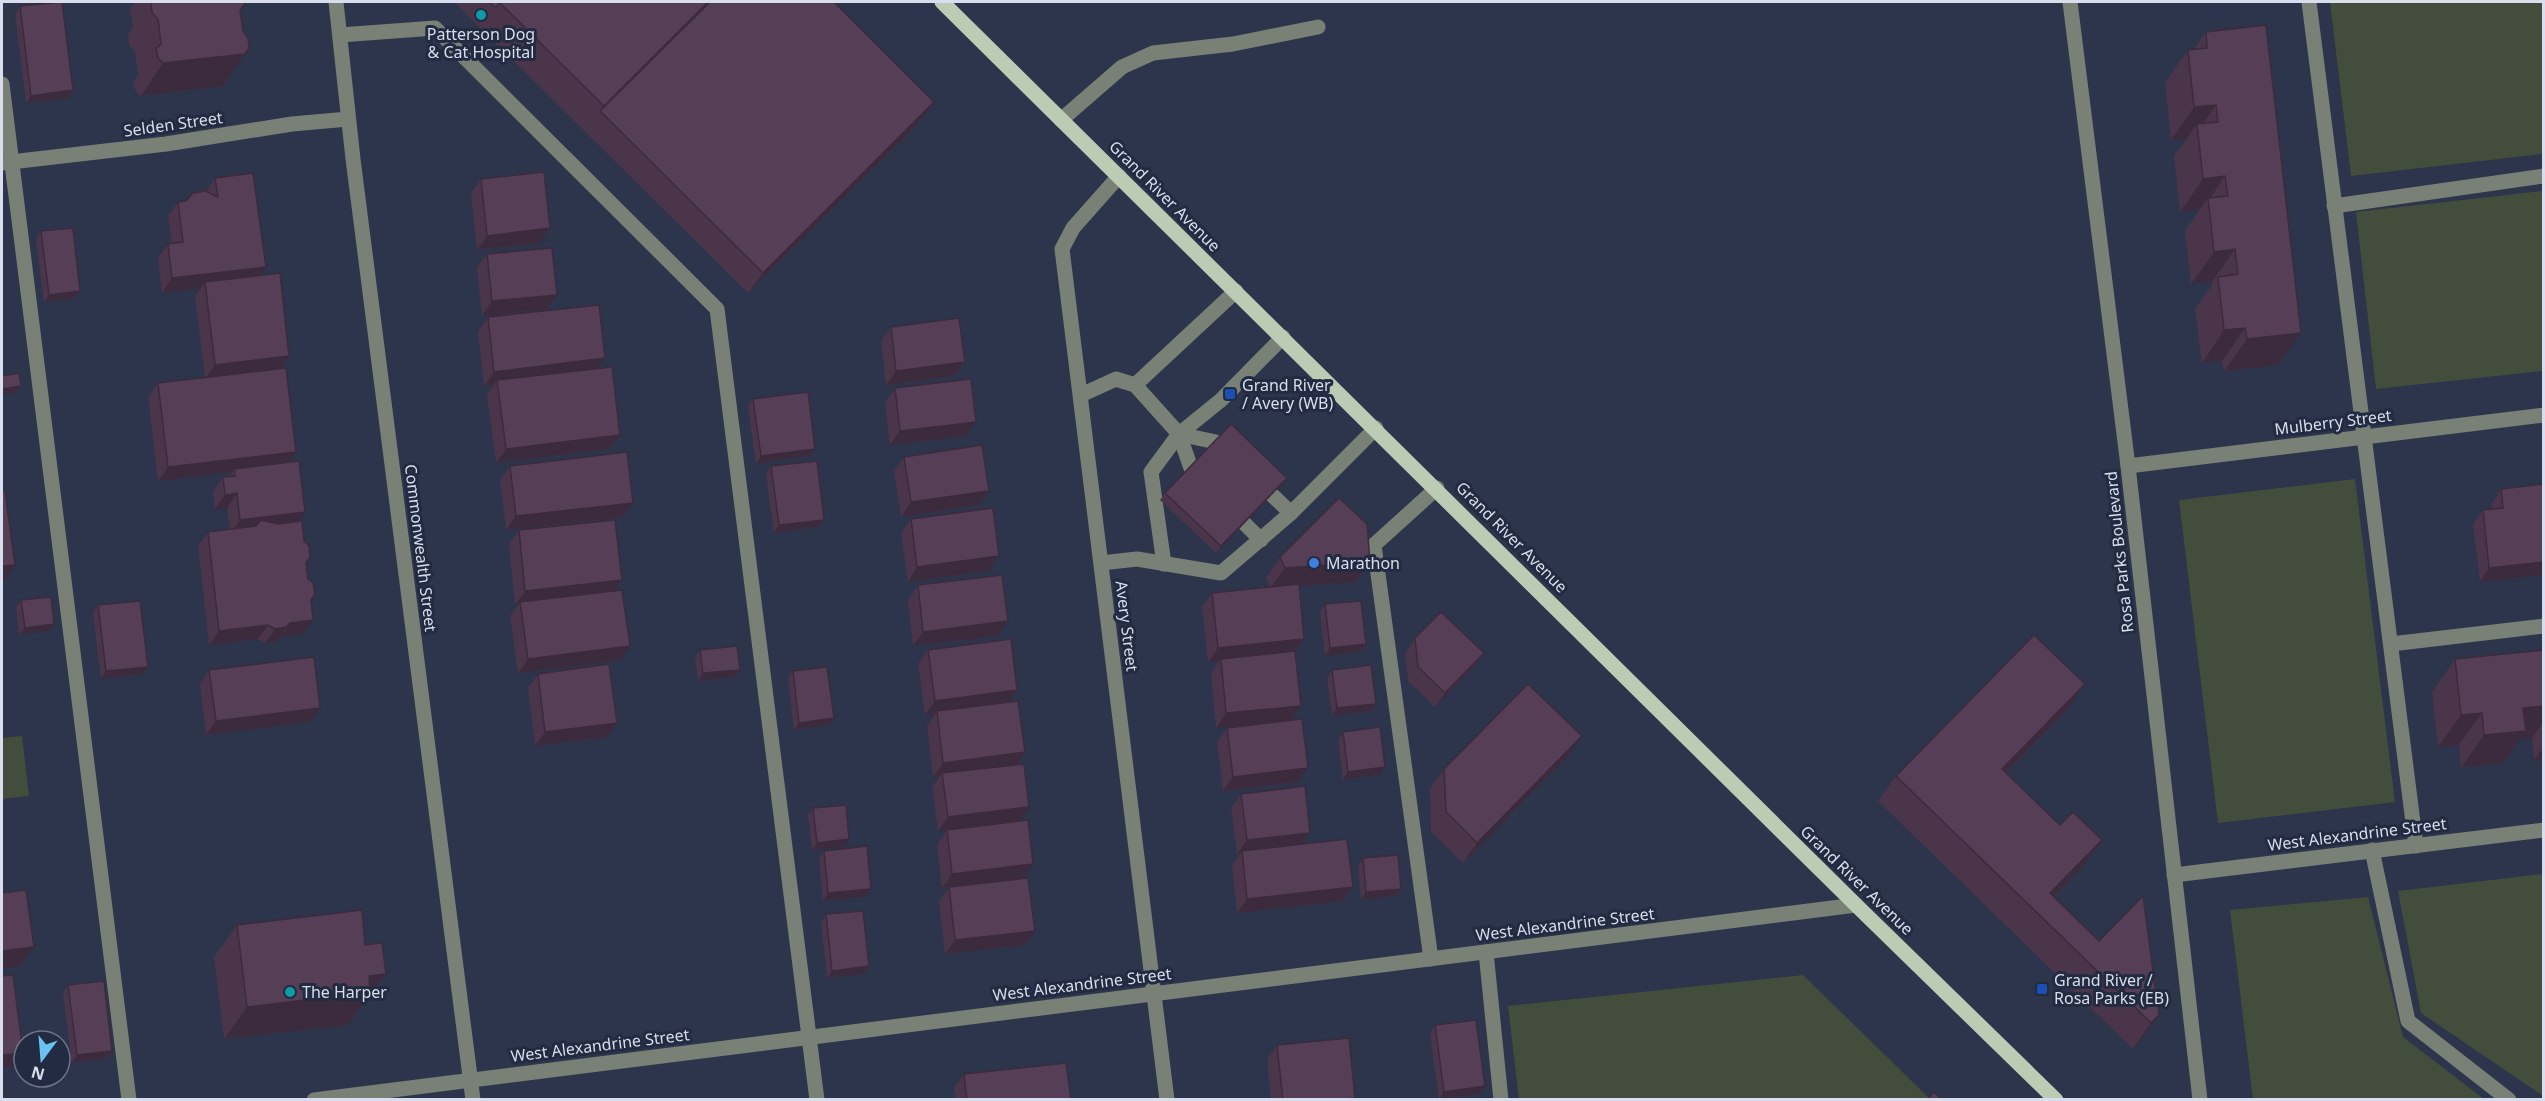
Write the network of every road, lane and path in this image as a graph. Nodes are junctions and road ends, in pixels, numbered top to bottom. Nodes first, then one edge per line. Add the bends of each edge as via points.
1 (336, 2) edge
2 (942, 2) edge
3 (2070, 2) edge
4 (2309, 2) edge
5 (1318, 27) dead end
6 (339, 34) junction
7 (2, 84) edge
8 (348, 119) junction
9 (1061, 120) junction
10 (7, 162) edge
11 (1119, 176) junction
12 (2544, 176) edge
13 (2334, 206) junction
14 (1236, 291) junction
15 (1283, 338) junction
16 (1135, 385) junction
17 (1081, 395) junction
18 (2544, 415) edge
19 (1376, 429) junction
20 (1179, 434) junction
21 (2363, 437) junction
22 (1216, 442) edge
23 (2128, 466) junction
24 (1191, 468) edge
25 (1437, 488) junction
26 (1272, 495) edge
27 (1292, 513) junction
28 (1244, 523) edge
29 (1260, 540) junction
30 (1101, 563) junction
31 (1164, 564) junction
32 (2544, 626) edge
33 (2391, 644) junction
34 (2544, 830) edge
35 (2416, 846) junction
36 (2372, 850) junction
37 (2174, 874) junction
38 (1856, 905) junction
39 (1486, 952) junction
40 (1431, 959) junction
41 (1155, 994) junction
42 (809, 1037) junction
43 (470, 1080) junction
44 (129, 1100) edge
45 (314, 1100) edge
46 (473, 1100) edge
47 (817, 1100) edge
48 (1167, 1100) edge
49 (1501, 1100) edge
50 (2056, 1100) edge
51 (2200, 1100) edge
52 (2509, 1100) edge

1 - 6 street, Commonwealth Street
2 - 9 main road, Grand River Avenue
3 - 23 street, Rosa Parks Boulevard
4 - 13 street
5 - 9 street via 1233,44 1153,53 1122,67
6 - 8 street, Commonwealth Street
6 - 42 street via 435,28 717,309
7 - 10 street
8 - 10 street, Selden Street
8 - 43 street, Commonwealth Street
9 - 11 main road, Grand River Avenue
10 - 44 street
11 - 14 main road, Grand River Avenue
11 - 17 street, Avery Street via 1073,228 1062,249
12 - 13 street
13 - 21 street
14 - 15 main road, Grand River Avenue
14 - 16 street
15 - 19 main road, Grand River Avenue
15 - 20 street via 1221,400
16 - 17 street via 1116,379
16 - 20 street
17 - 30 street, Avery Street
18 - 21 street, Mulberry Street
19 - 25 main road, Grand River Avenue
19 - 27 street
20 - 22 street
20 - 24 street
20 - 31 street via 1151,472
21 - 23 street, Mulberry Street
21 - 33 street
23 - 37 street, Rosa Parks Boulevard
25 - 38 main road, Grand River Avenue
25 - 40 street via 1374,545
26 - 27 street
27 - 29 street
28 - 29 street
29 - 31 street via 1221,573
30 - 31 street via 1137,559
30 - 41 street, Avery Street
32 - 33 street
33 - 35 street
34 - 35 street, West Alexandrine Street
35 - 36 street, West Alexandrine Street
36 - 37 street, West Alexandrine Street
36 - 52 street via 2408,1021
37 - 51 street, Rosa Parks Boulevard
38 - 39 street, West Alexandrine Street
38 - 50 main road, Grand River Avenue
39 - 40 street, West Alexandrine Street
39 - 49 street
40 - 41 street, West Alexandrine Street
41 - 42 street, West Alexandrine Street
41 - 48 street, Avery Street
42 - 43 street, West Alexandrine Street
42 - 47 street
43 - 45 street, West Alexandrine Street
43 - 46 street, Commonwealth Street

